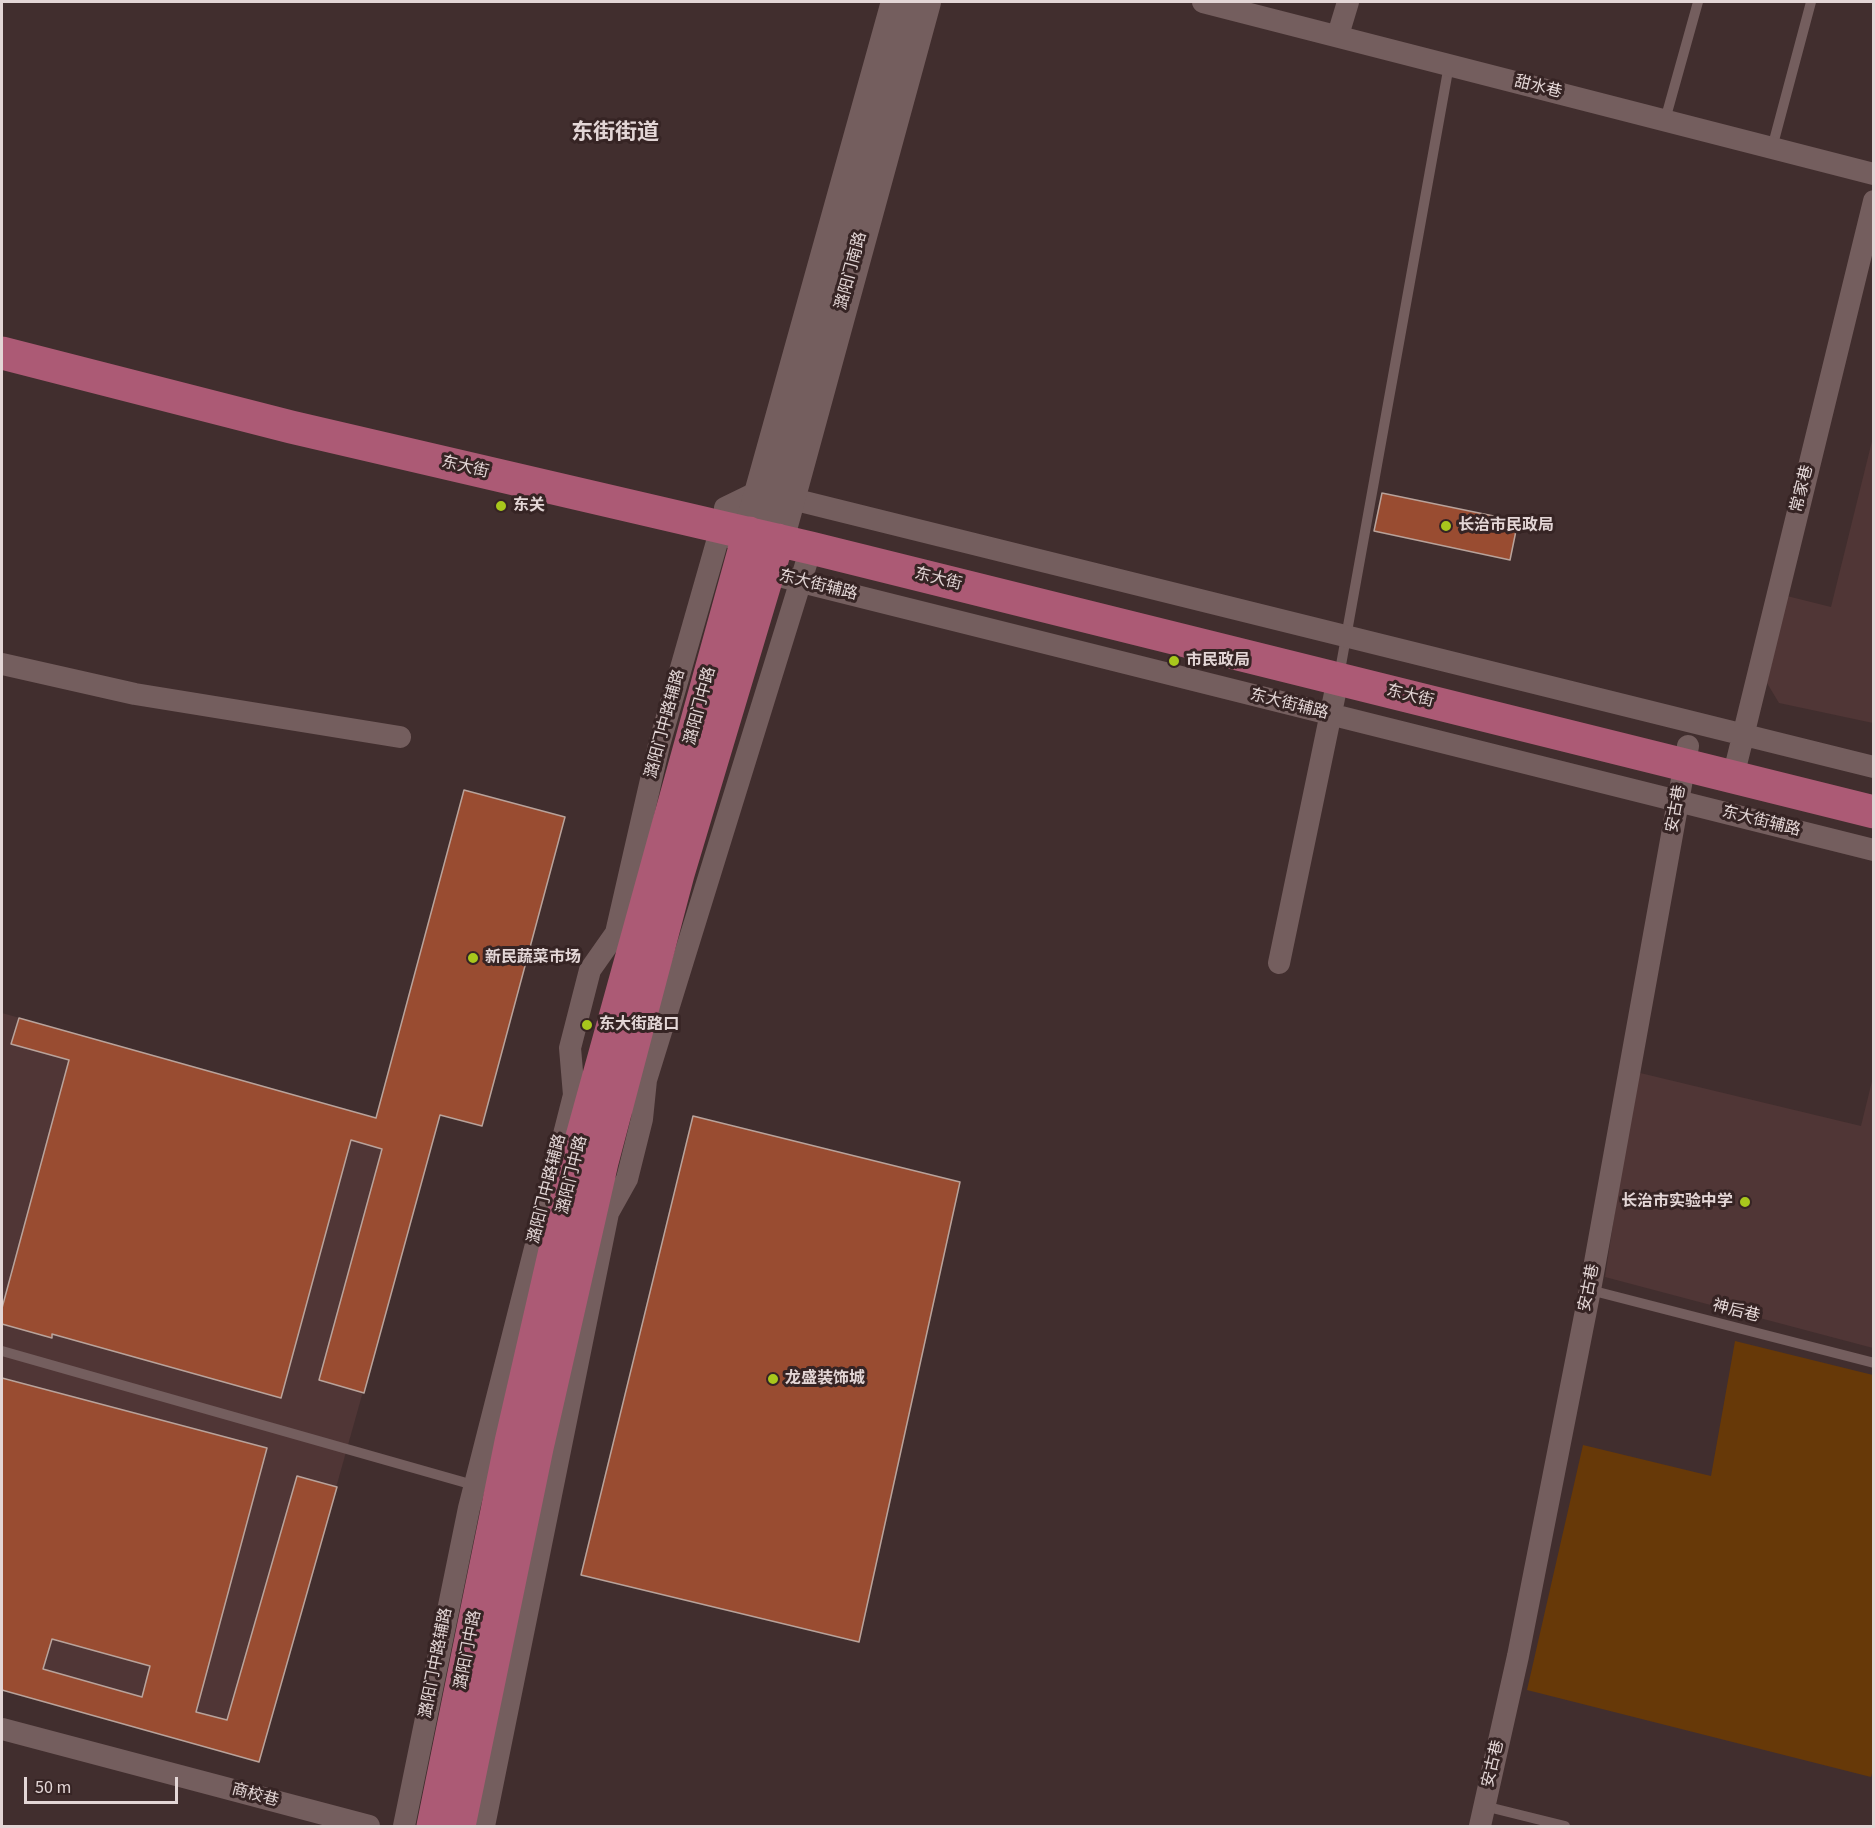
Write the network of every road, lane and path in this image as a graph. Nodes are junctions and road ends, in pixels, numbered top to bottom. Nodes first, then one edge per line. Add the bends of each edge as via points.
1 (897, 2) edge
2 (925, 2) edge
3 (1203, 2) edge
4 (1348, 2) edge
5 (1698, 2) edge
6 (1811, 2) edge
7 (1338, 34) junction
8 (1449, 65) junction
9 (1665, 120) junction
10 (1772, 148) junction
11 (1874, 174) edge
12 (1874, 201) edge
13 (2, 333) edge
14 (2, 353) edge
15 (756, 521) junction
16 (811, 548) junction
17 (768, 573) junction
18 (801, 582) junction
19 (1342, 659) junction
20 (2, 664) edge
21 (1330, 716) junction
22 (400, 737) dead end
23 (1686, 756) junction
24 (1738, 757) junction
25 (1874, 767) edge
26 (1874, 793) edge
27 (1678, 802) junction
28 (1874, 812) edge
29 (1874, 850) edge
30 (1279, 963) dead end
31 (1590, 1290) junction
32 (2, 1351) edge
33 (1874, 1363) edge
34 (506, 1495) junction
35 (2, 1729) edge
36 (1482, 1816) edge
37 (369, 1827) edge
38 (404, 1827) edge
39 (433, 1827) edge
40 (459, 1827) edge
41 (484, 1827) edge
42 (1565, 1827) edge

1 - 15 main road, 潞阳门南路
2 - 15 main road, 潞阳门南路
3 - 7 street, 甜水巷
4 - 7 street
5 - 9 lane
6 - 10 lane
7 - 8 street, 甜水巷
8 - 9 street, 甜水巷
8 - 19 lane
9 - 10 street, 甜水巷
10 - 11 street, 甜水巷
12 - 24 street, 常家巷
13 - 15 main road, 东大街
14 - 15 main road, 东大街 via 302,430
15 - 16 main road, 东大街
15 - 17 main road, 潞阳门中路
15 - 19 main road, 东大街
15 - 34 main road, 潞阳门中路 via 577,1155
16 - 18 street
16 - 19 main road, 东大街
17 - 18 street, 东大街辅路
17 - 34 main road, 潞阳门中路 via 678,874 608,1139
18 - 21 street, 东大街辅路
18 - 41 street via 646,1080 642,1119 627,1179 608,1213
19 - 21 street
19 - 23 main road, 东大街
19 - 24 street
20 - 22 street via 135,694
21 - 27 street, 东大街辅路
21 - 30 street
23 - 24 main road, 东大街
23 - 27 street, 安古巷
24 - 25 street
24 - 26 main road, 东大街
24 - 28 main road, 东大街
27 - 29 street, 东大街辅路
27 - 31 street, 安古巷
31 - 33 lane, 神后巷
31 - 36 street, 安古巷 via 1518,1656
32 - 34 lane
34 - 38 street, 潞阳门中路辅路
34 - 39 main road, 潞阳门中路
34 - 40 main road, 潞阳门中路
35 - 37 street, 商校巷
36 - 42 lane

